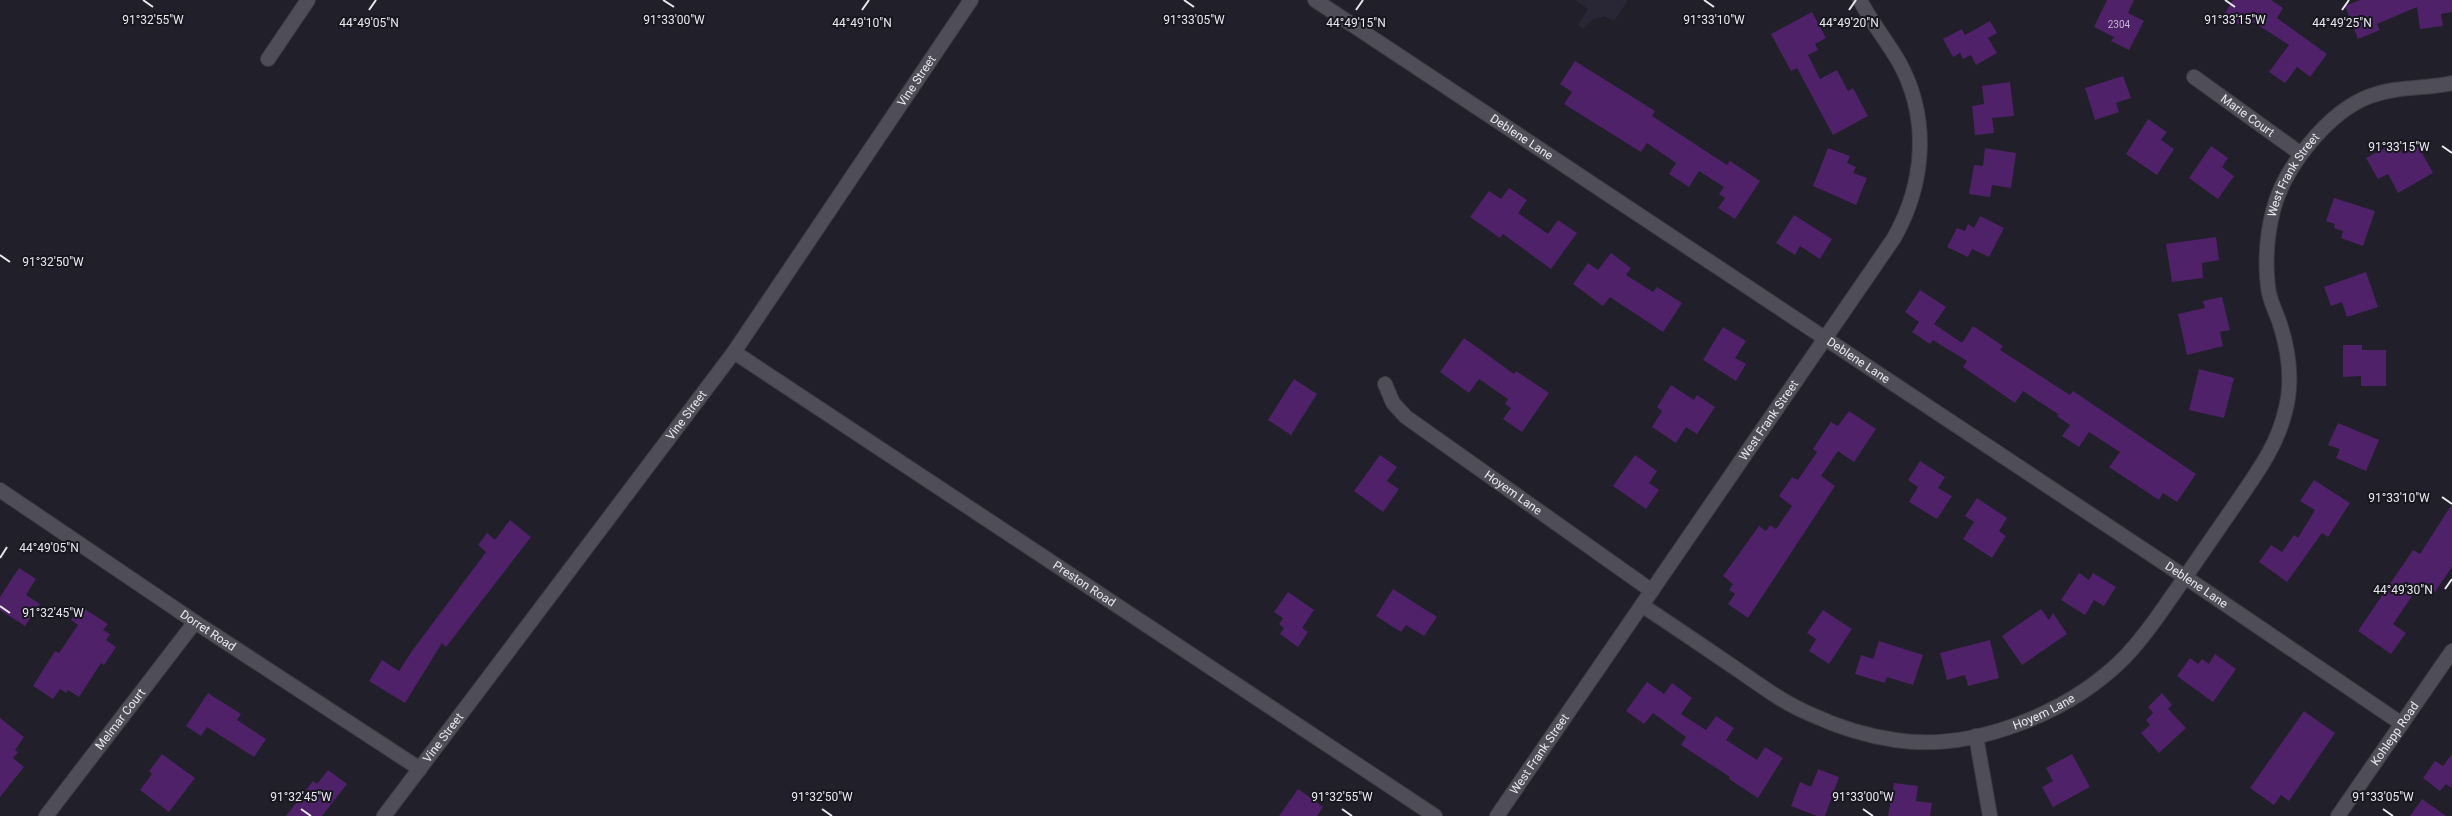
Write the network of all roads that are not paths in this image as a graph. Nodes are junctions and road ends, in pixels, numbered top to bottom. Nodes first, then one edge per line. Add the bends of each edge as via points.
1 (308, 0) edge
2 (972, 0) edge
3 (1315, 0) edge
4 (1860, 0) edge
5 (268, 59) dead end
6 (2194, 77) dead end
7 (2452, 82) edge
8 (2301, 154) junction
9 (1825, 337) junction
10 (734, 352) junction
11 (2290, 363) joint
12 (1385, 384) dead end
13 (0, 490) edge
14 (2185, 577) junction
15 (1652, 591) junction
16 (1643, 606) junction
17 (196, 622) junction
18 (2452, 651) edge
19 (2402, 724) junction
20 (1976, 736) junction
21 (420, 768) junction
22 (46, 816) edge
23 (384, 816) edge
24 (1435, 816) edge
25 (1497, 816) edge
26 (1990, 816) edge
27 (2338, 816) edge

1 - 5 street
2 - 10 street, Vine Street
3 - 9 street, Deblene Lane
4 - 9 street, West Frank Street via 1909,83 1918,115 1921,151 1905,219
6 - 8 street, Marie Court
7 - 8 street, West Frank Street via 2406,87 2369,96 2322,129
8 - 11 street, West Frank Street via 2273,208 2266,258 2268,290
9 - 14 street, Deblene Lane
9 - 15 street, West Frank Street
10 - 21 street, Vine Street
10 - 24 street, Preston Road
11 - 14 street, Hoyem Lane via 2286,409 2280,430 2264,461
12 - 15 street, Hoyem Lane via 1393,403 1406,417
13 - 17 street, Dorret Road
14 - 19 street, Deblene Lane
14 - 20 street, Hoyem Lane via 2150,628 2122,660 2088,687 2054,709 2019,724
15 - 16 street, West Frank Street
16 - 20 street, Hoyem Lane via 1773,694 1808,713 1851,729 1896,740 1938,742
16 - 25 street, West Frank Street
17 - 21 street, Dorret Road
17 - 22 street, Melmar Court
18 - 19 street, Kohlepp Road
19 - 27 street, Kohlepp Road
20 - 26 street
21 - 23 street, Vine Street

